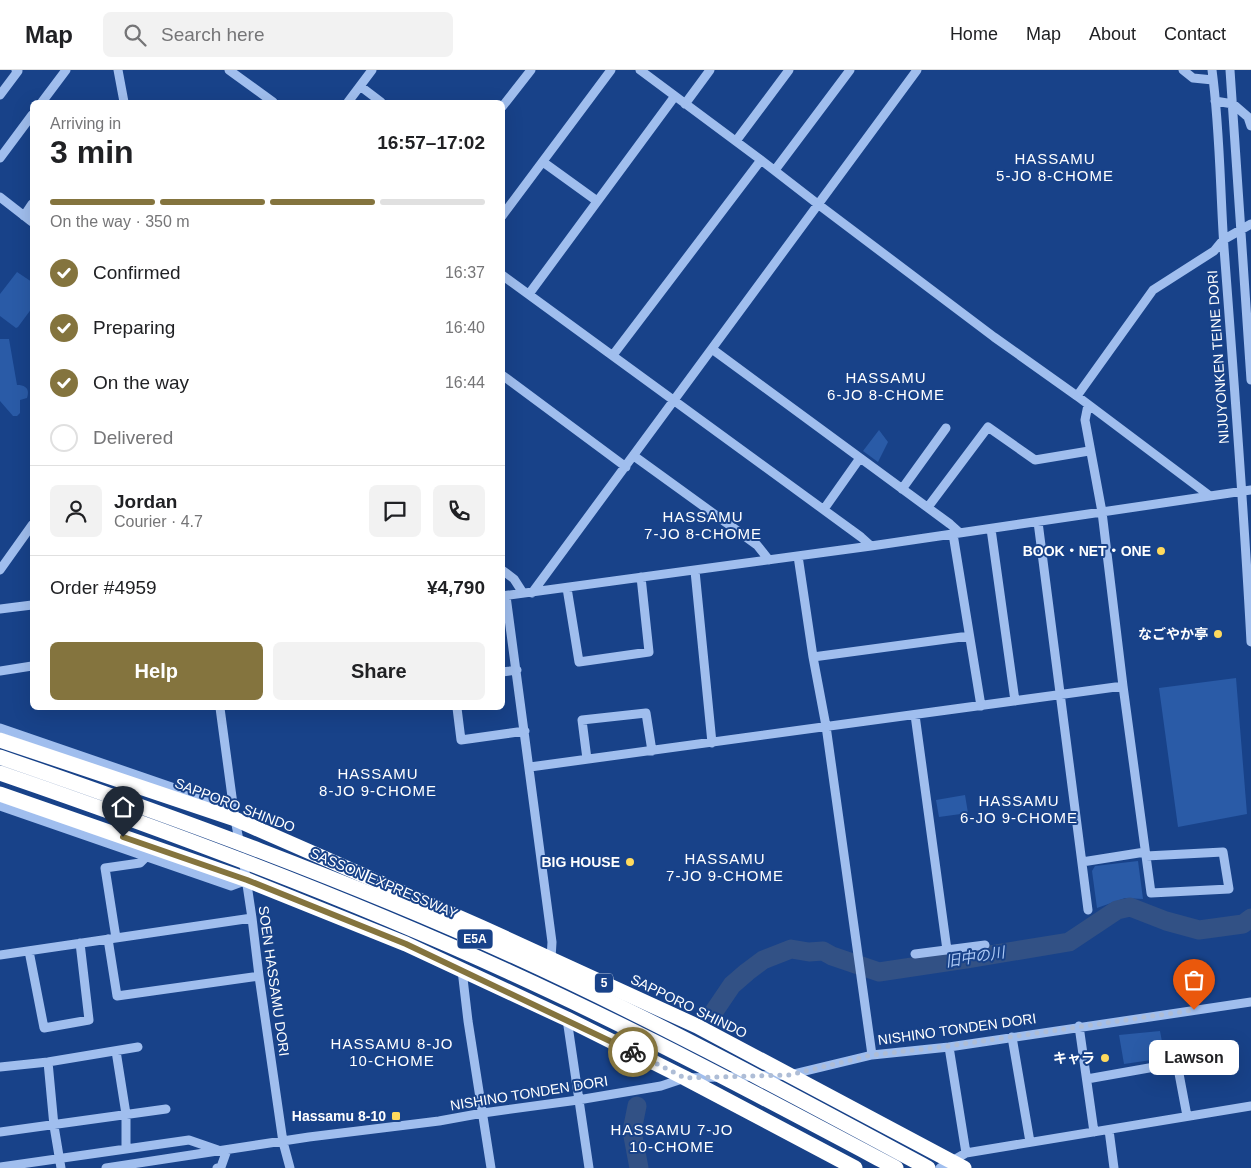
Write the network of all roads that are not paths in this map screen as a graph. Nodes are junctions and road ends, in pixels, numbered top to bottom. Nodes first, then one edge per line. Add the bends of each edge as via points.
1 (16, 70) edge
2 (66, 70) edge
3 (118, 70) edge
4 (372, 70) edge
5 (531, 70) edge
6 (611, 70) edge
7 (710, 70) edge
8 (789, 70) edge
9 (850, 70) edge
10 (917, 70) edge
11 (1183, 70) edge
12 (1212, 70) edge
13 (1230, 70) edge
14 (642, 71) edge
15 (235, 72) edge
16 (1213, 80) junction
17 (360, 86) junction
18 (0, 95) edge
19 (675, 96) junction
20 (44, 100) edge
21 (124, 100) edge
22 (270, 100) edge
23 (350, 100) edge
24 (378, 100) edge
25 (1216, 101) junction
26 (505, 103) edge
27 (685, 104) junction
28 (1233, 104) junction
29 (30, 118) edge
30 (1251, 126) edge
31 (736, 141) junction
32 (0, 158) edge
33 (761, 160) junction
34 (543, 162) junction
35 (775, 170) junction
36 (0, 197) edge
37 (597, 201) junction
38 (818, 205) junction
39 (30, 207) edge
40 (505, 212) edge
41 (24, 216) junction
42 (30, 220) edge
43 (1251, 224) edge
44 (1241, 229) junction
45 (1223, 240) junction
46 (505, 277) edge
47 (529, 294) junction
48 (712, 349) junction
49 (613, 355) junction
50 (505, 377) edge
51 (1251, 380) edge
52 (1077, 396) junction
53 (675, 400) junction
54 (1088, 405) junction
55 (946, 428) dead end
56 (1090, 451) junction
57 (634, 456) junction
58 (860, 458) junction
59 (626, 467) junction
60 (902, 489) junction
61 (1246, 491) edge
62 (1210, 496) junction
63 (928, 507) junction
64 (824, 509) junction
65 (1102, 512) junction
66 (1038, 522) junction
67 (30, 528) edge
68 (991, 529) junction
69 (956, 534) junction
70 (871, 546) junction
71 (798, 556) junction
72 (769, 560) junction
73 (0, 570) edge
74 (695, 571) junction
75 (505, 572) edge
76 (641, 578) junction
77 (567, 588) junction
78 (528, 593) junction
79 (505, 596) edge
80 (505, 602) edge
81 (30, 605) edge
82 (0, 609) edge
83 (969, 636) junction
84 (1251, 642) edge
85 (813, 657) junction
86 (30, 666) edge
87 (517, 670) junction
88 (0, 671) edge
89 (505, 672) edge
90 (1123, 686) junction
91 (1060, 695) junction
92 (1015, 701) junction
93 (981, 706) junction
94 (220, 710) edge
95 (457, 710) edge
96 (914, 716) junction
97 (826, 726) junction
98 (0, 728) edge
99 (525, 731) junction
100 (0, 740) edge
101 (712, 743) junction
102 (652, 751) junction
103 (0, 757) edge
104 (587, 759) junction
105 (530, 767) junction
106 (0, 773) edge
107 (0, 794) edge
108 (0, 806) edge
109 (235, 819) junction
110 (1145, 854) junction
111 (146, 857) junction
112 (1082, 862) junction
113 (247, 880) junction
114 (1088, 910) dead end
115 (252, 918) junction
116 (112, 938) junction
117 (80, 943) junction
118 (985, 944) dead end
119 (947, 950) junction
120 (29, 951) junction
121 (915, 954) dead end
122 (0, 955) edge
123 (551, 959) junction
124 (462, 970) junction
125 (259, 976) junction
126 (1251, 1002) edge
127 (567, 1019) junction
128 (1079, 1026) junction
129 (1012, 1037) junction
130 (949, 1046) junction
131 (138, 1047) dead end
132 (116, 1051) junction
133 (872, 1055) junction
134 (48, 1062) junction
135 (0, 1067) edge
136 (789, 1075) junction
137 (685, 1078) junction
138 (1087, 1079) junction
139 (578, 1100) junction
140 (1251, 1106) edge
141 (166, 1109) dead end
142 (483, 1113) junction
143 (126, 1114) junction
144 (1187, 1116) junction
145 (54, 1126) junction
146 (1109, 1130) junction
147 (0, 1132) edge
148 (1094, 1132) junction
149 (283, 1142) junction
150 (1030, 1142) junction
151 (126, 1149) junction
152 (219, 1151) junction
153 (59, 1158) junction
154 (955, 1162) edge
155 (844, 1166) edge
156 (0, 1167) edge
157 (61, 1168) edge
158 (106, 1168) edge
159 (217, 1168) edge
160 (290, 1168) edge
161 (491, 1168) edge
162 (589, 1168) edge
163 (896, 1168) edge
164 (928, 1168) edge
165 (1114, 1168) edge

1 - 18 street
2 - 20 street
3 - 21 street
4 - 17 street
5 - 26 street
6 - 34 street
7 - 27 street
8 - 31 street
9 - 35 street
10 - 38 street
11 - 16 street via 1193,78
12 - 16 street, NIJUYONKEN TEINE DORI
13 - 28 street
14 - 19 street
15 - 22 street
16 - 25 street, NIJUYONKEN TEINE DORI
17 - 23 street
17 - 24 street
19 - 27 street
19 - 37 street
25 - 28 street
25 - 45 street, NIJUYONKEN TEINE DORI
27 - 31 street
28 - 30 street via 1248,117
28 - 44 street
29 - 32 street
31 - 33 street
33 - 35 street
33 - 49 street
34 - 37 street
34 - 40 street
35 - 38 street
36 - 41 street
37 - 47 street
38 - 48 street
38 - 52 street
39 - 41 street
41 - 42 street
43 - 44 street
44 - 45 street
44 - 51 street
45 - 52 street via 1214,251 1153,290
45 - 61 street, NIJUYONKEN TEINE DORI
46 - 47 street
47 - 49 street
48 - 53 street
48 - 58 street
49 - 53 street
50 - 59 street
52 - 54 street
53 - 57 street
53 - 64 street
54 - 56 street via 1085,420
54 - 62 street
55 - 60 street
56 - 63 street via 1035,460 988,427
56 - 65 street
57 - 59 street
57 - 72 street via 757,545
58 - 60 street
58 - 64 street
59 - 78 street
60 - 63 street
61 - 62 street
61 - 84 street, NIJUYONKEN TEINE DORI
62 - 65 street
63 - 69 street
64 - 70 street
65 - 66 street
65 - 90 street
66 - 68 street
66 - 91 street
67 - 73 street
68 - 69 street
68 - 92 street
69 - 70 street
69 - 83 street
70 - 71 street
71 - 72 street
71 - 85 street
72 - 74 street
74 - 76 street
74 - 101 street
75 - 78 street
76 - 77 street
76 - 77 street via 649,652 580,662
77 - 78 street
78 - 79 street
80 - 87 street
81 - 82 street
83 - 85 street
83 - 93 street
85 - 97 street
86 - 88 street
87 - 89 street
87 - 99 street
90 - 91 street
90 - 110 street
91 - 92 street
91 - 112 street
92 - 93 street
93 - 96 street
94 - 109 street, SOEN HASSAMU DORI
95 - 99 street via 461,740
96 - 97 street
96 - 119 street
97 - 101 street
97 - 133 street
98 - 109 street via 221,804
99 - 105 street
100 - 109 highway, SAPPORO SHINDO / 5
101 - 102 street
102 - 104 street
102 - 104 street via 646,713 582,720
103 - 164 highway, SASSON EXPRESSWAY / E5A, bridge via 258,849 514,956 713,1053
104 - 105 street
105 - 123 street via 552,942
106 - 163 highway, E5A, bridge via 108,809 252,864 507,971 704,1067
107 - 113 highway
108 - 111 street
109 - 113 street, SOEN HASSAMU DORI
109 - 123 highway, SAPPORO SHINDO / 5
110 - 110 street via 1223,852 1229,889 1151,893
110 - 112 street
111 - 113 street via 231,886
111 - 116 street via 140,863 105,868
112 - 114 street
113 - 115 street, SOEN HASSAMU DORI
113 - 124 highway
115 - 116 street
115 - 125 street, SOEN HASSAMU DORI
116 - 117 street
116 - 125 street via 117,996
117 - 120 street
117 - 120 street via 89,1020 44,1028
118 - 119 street
119 - 121 street
120 - 122 street
123 - 136 highway, SAPPORO SHINDO / 5 via 697,1026
124 - 127 highway
124 - 142 street
125 - 149 street, SOEN HASSAMU DORI
126 - 128 street, NISHINO TONDEN DORI
127 - 137 highway
127 - 139 street
128 - 129 street, NISHINO TONDEN DORI
128 - 138 street
129 - 130 street, NISHINO TONDEN DORI
129 - 150 street
130 - 133 street, NISHINO TONDEN DORI
130 - 154 street
131 - 132 street
132 - 134 street
132 - 143 street
133 - 136 street, NISHINO TONDEN DORI
134 - 135 street
134 - 145 street
136 - 137 street, NISHINO TONDEN DORI
136 - 154 highway, SAPPORO SHINDO / 5
137 - 139 street, NISHINO TONDEN DORI via 661,1086
137 - 155 highway
138 - 144 street via 1178,1063
138 - 148 street
139 - 142 street, NISHINO TONDEN DORI
139 - 162 street
140 - 144 street
141 - 143 street
142 - 149 street, NISHINO TONDEN DORI
142 - 161 street
143 - 145 street
143 - 151 street
144 - 146 street
145 - 147 street
145 - 153 street
146 - 148 street
146 - 165 street
148 - 150 street
149 - 152 street, NISHINO TONDEN DORI
149 - 160 street, SOEN HASSAMU DORI
150 - 154 street
151 - 152 street via 190,1140
151 - 153 street
152 - 158 street, NISHINO TONDEN DORI
152 - 159 street via 221,1167
153 - 156 street
153 - 157 street

